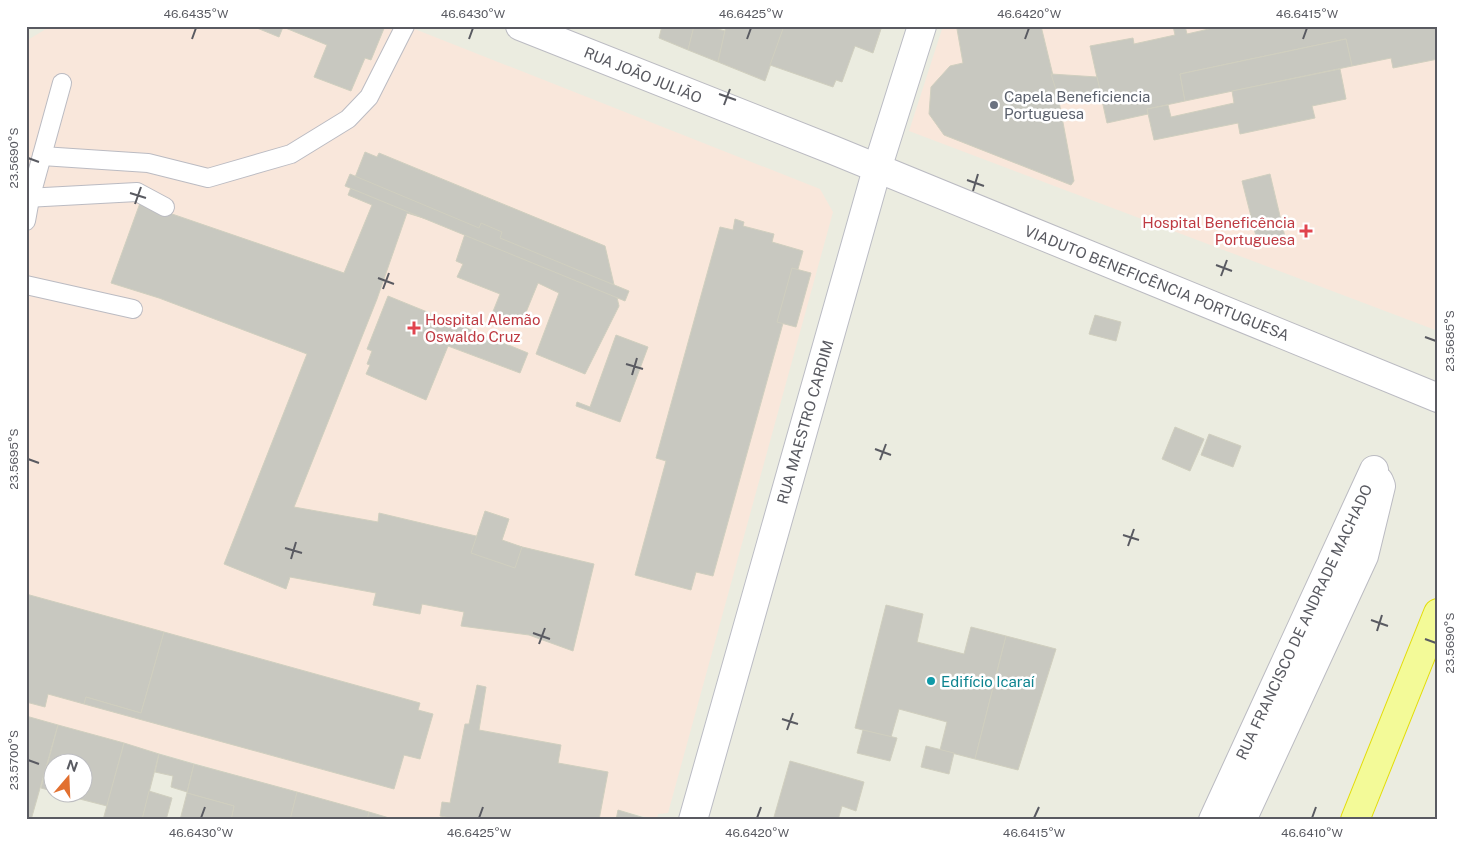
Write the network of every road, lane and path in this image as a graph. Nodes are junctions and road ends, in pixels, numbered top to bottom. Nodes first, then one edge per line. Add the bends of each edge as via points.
1 (406, 26) edge
2 (520, 26) edge
3 (922, 26) edge
4 (62, 83) dead end
5 (42, 156) junction
6 (148, 164) junction
7 (877, 169) junction
8 (137, 192) junction
9 (28, 198) edge
10 (165, 207) dead end
11 (26, 221) edge
12 (26, 285) edge
13 (133, 309) dead end
14 (1438, 398) edge
15 (1438, 613) edge
16 (693, 820) edge
17 (1213, 820) edge
18 (1242, 820) edge
19 (1355, 820) edge

1 - 6 lane via 369,97 348,119 291,154 208,178
2 - 7 street, RUA JOÃO JULIÃO
3 - 7 street, RUA MAESTRO CARDIM
4 - 5 lane
5 - 6 lane
5 - 9 lane
6 - 8 lane
7 - 14 street, VIADUTO BENEFICÊNCIA PORTUGUESA
7 - 16 street, RUA MAESTRO CARDIM
8 - 9 lane
8 - 10 lane
9 - 11 lane
12 - 13 lane
15 - 19 highway
17 - 18 street, RUA FRANCISCO DE ANDRADE MACHADO via 1374,470 1381,486 1364,556

